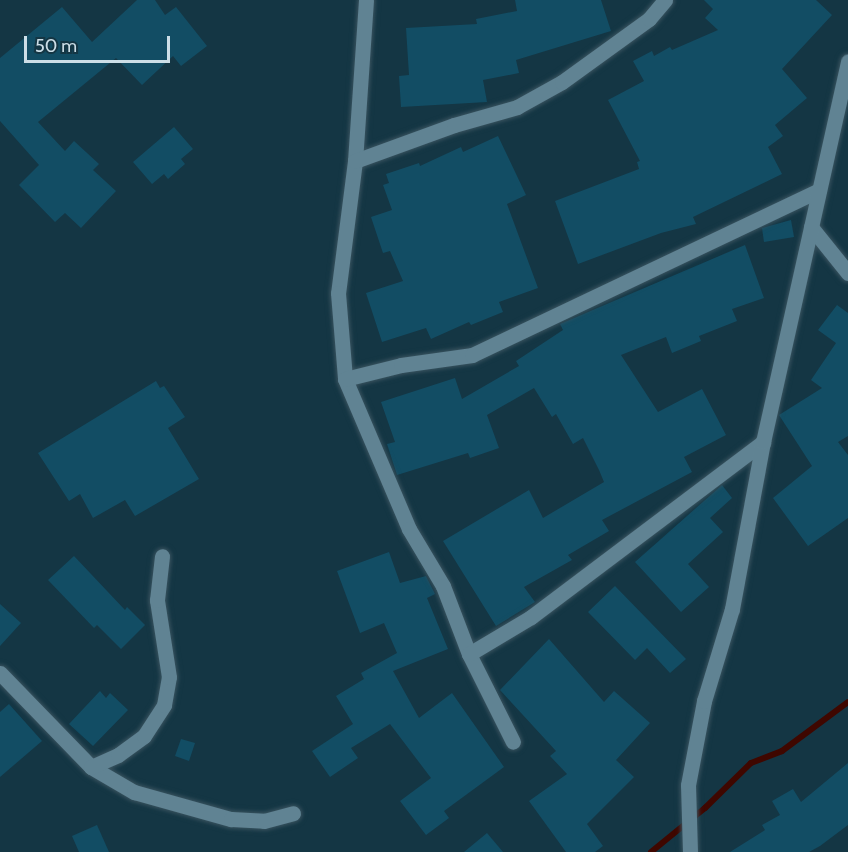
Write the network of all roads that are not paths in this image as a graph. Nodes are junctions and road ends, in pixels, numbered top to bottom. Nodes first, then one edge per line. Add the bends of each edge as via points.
1 (366, 0) edge
2 (665, 0) edge
3 (848, 61) edge
4 (355, 161) junction
5 (819, 190) junction
6 (811, 227) junction
7 (848, 273) edge
8 (345, 379) junction
9 (763, 441) junction
10 (162, 556) dead end
11 (469, 654) junction
12 (0, 673) edge
13 (513, 742) dead end
14 (91, 767) junction
15 (293, 813) dead end
16 (690, 852) edge

1 - 4 street
2 - 4 street via 640,26 562,82 517,107
3 - 5 street
4 - 8 street via 338,293
5 - 6 street
5 - 8 street via 472,355 401,365
6 - 7 street
6 - 9 street
8 - 11 street via 409,529 443,586
9 - 11 street via 531,617
9 - 16 street via 732,609 716,652 688,785
10 - 14 street via 157,600 169,677 164,705 144,736 118,755
11 - 13 street
12 - 14 street
14 - 15 street via 134,792 169,805 231,819 264,821

